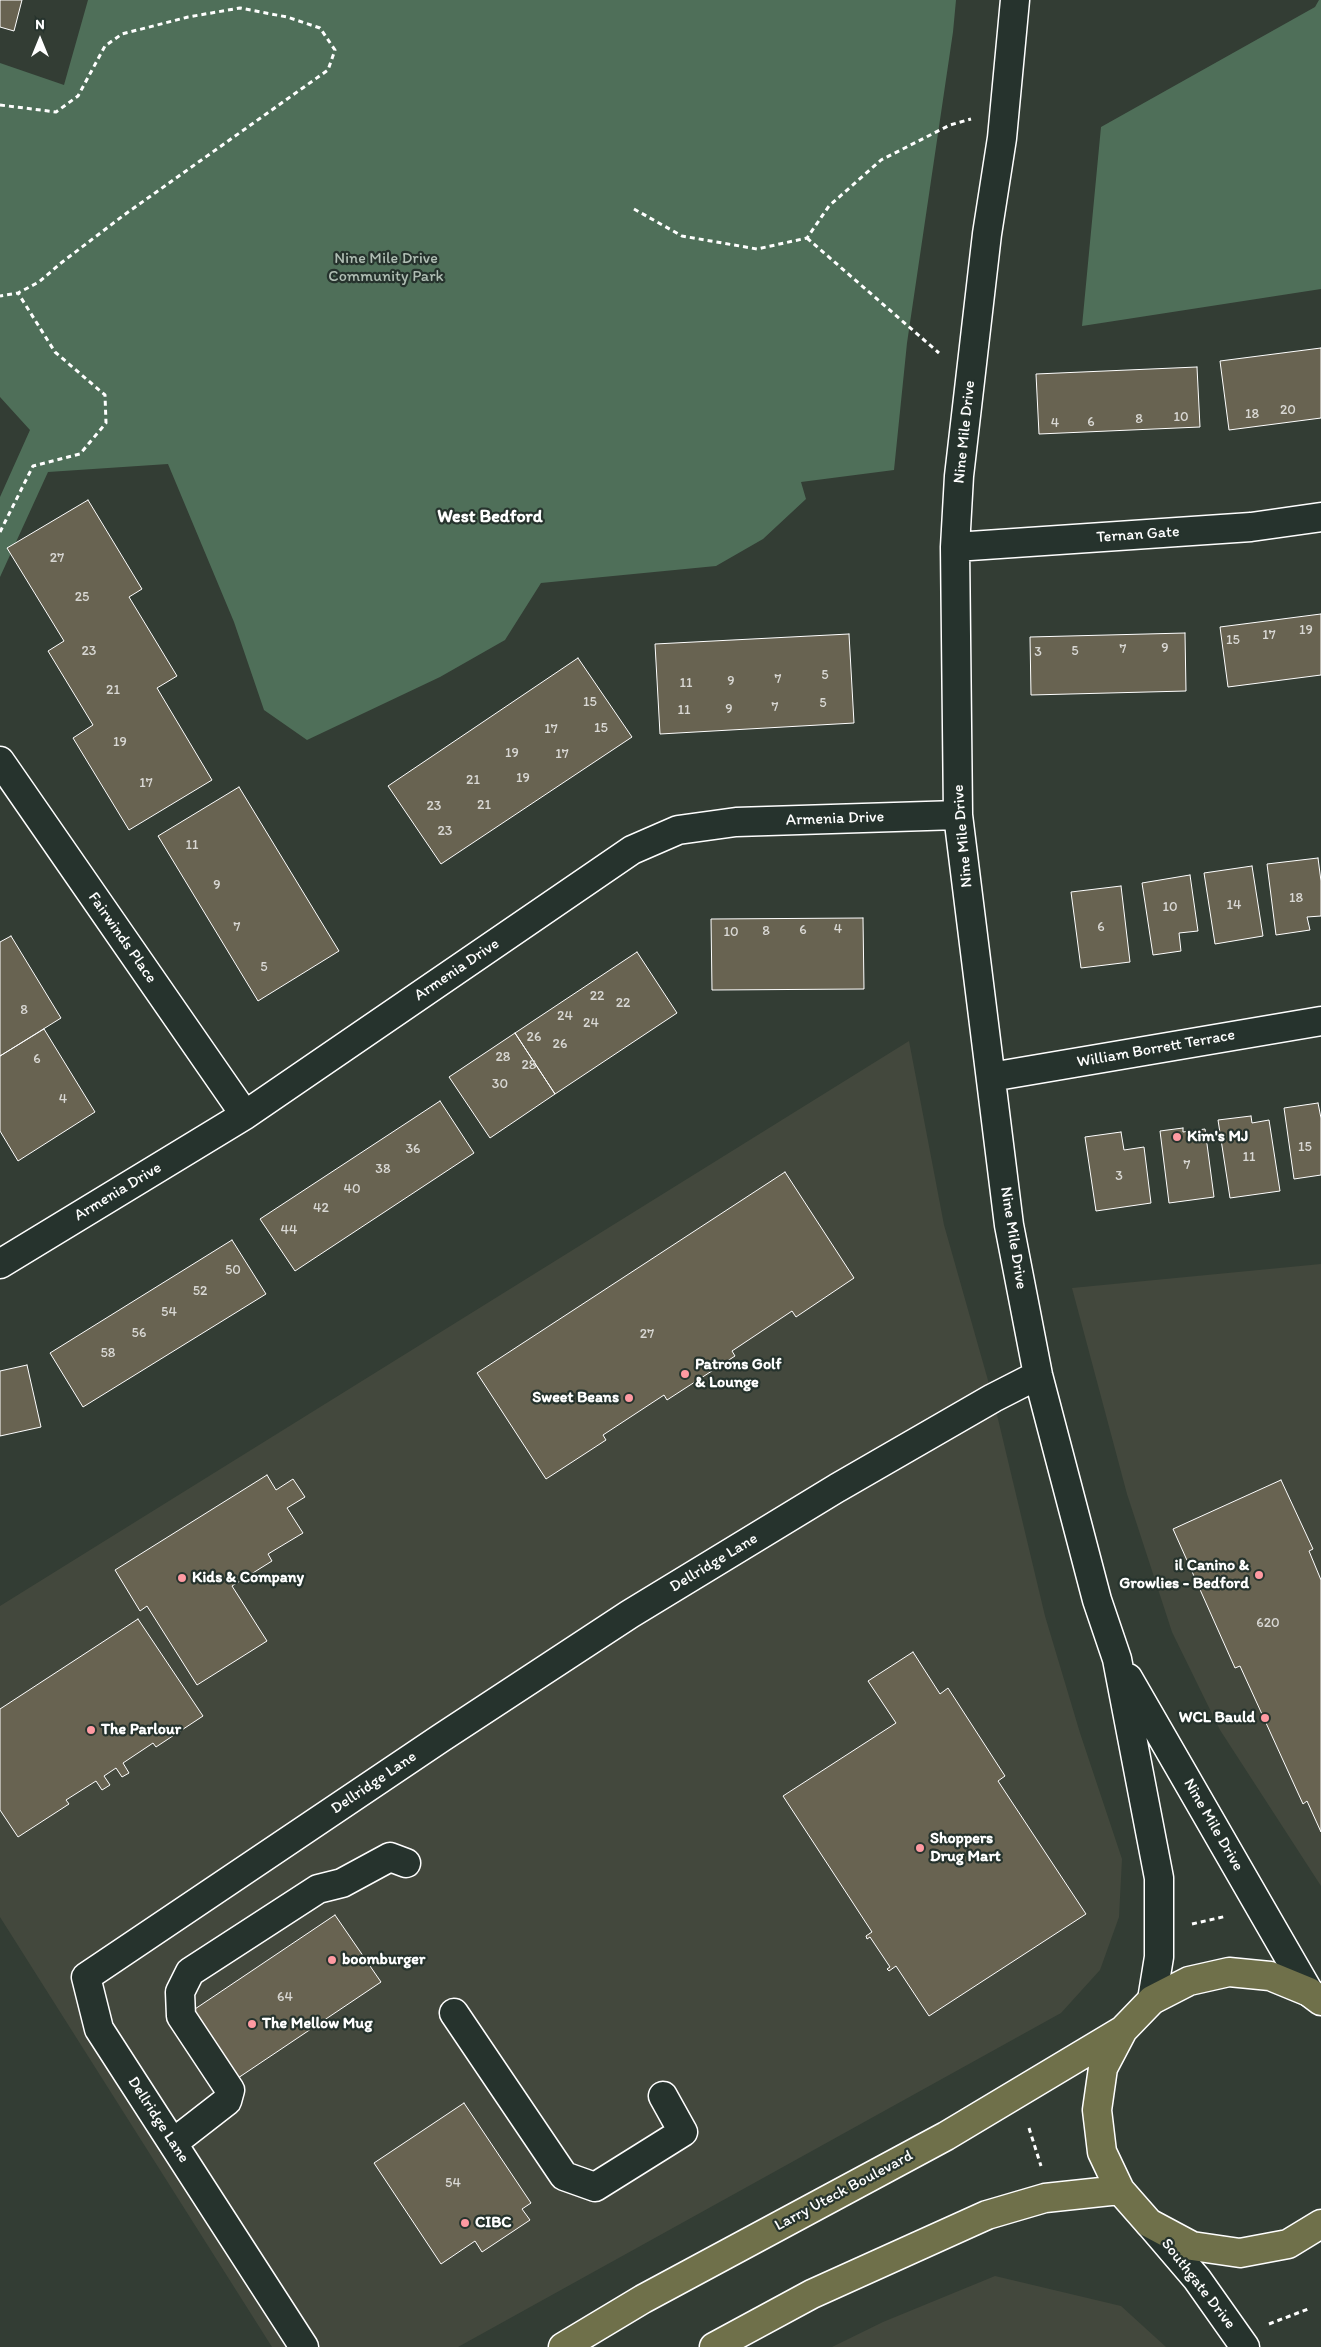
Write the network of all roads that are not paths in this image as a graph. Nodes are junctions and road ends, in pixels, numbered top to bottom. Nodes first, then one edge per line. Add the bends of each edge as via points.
1 (1015, 0) edge
2 (1321, 517) edge
3 (955, 547) junction
4 (0, 761) edge
5 (958, 816) junction
6 (1321, 1022) edge
7 (991, 1077) junction
8 (245, 1115) junction
9 (0, 1264) edge
10 (1038, 1375) junction
11 (1117, 1659) junction
12 (406, 1863) dead end
13 (1315, 1996) edge
14 (1152, 2000) junction
15 (454, 2013) dead end
16 (1123, 2030) junction
17 (663, 2096) dead end
18 (173, 2143) junction
19 (1120, 2190) junction
20 (1149, 2223) junction
21 (1321, 2224) edge
22 (304, 2347) edge
23 (563, 2347) edge
24 (714, 2347) edge
25 (1245, 2347) edge

1 - 3 street, Nine Mile Drive via 1005,109 959,476
2 - 3 street, Ternan Gate via 1251,527
3 - 5 street, Nine Mile Drive
4 - 8 street, Fairwinds Place
5 - 7 street, Nine Mile Drive
5 - 8 street, Armenia Drive via 736,822 678,830 632,850
6 - 7 street, William Borrett Terrace
7 - 10 street, Nine Mile Drive via 1008,1225
8 - 9 street, Armenia Drive
10 - 11 street, Nine Mile Drive via 1097,1600
10 - 18 street, Dellridge Lane via 837,1488 630,1614 86,1977 98,2029
11 - 13 street, Nine Mile Drive
11 - 14 street, Nine Mile Drive via 1159,1878 1159,1957
12 - 18 street via 390,1857 342,1883 318,1889 190,1972 180,1992 181,2016 230,2090 227,2101
13 - 14 main road via 1270,1976 1229,1972 1189,1981
14 - 16 main road
15 - 17 street via 564,2176 595,2187 683,2132
16 - 19 main road via 1104,2068 1096,2110 1102,2152
16 - 23 main road, Larry Uteck Boulevard via 946,2136 644,2299
18 - 22 street, Dellridge Lane
19 - 20 main road
19 - 24 main road via 1045,2198 987,2215 812,2294
20 - 21 main road via 1192,2246 1240,2253 1288,2244
20 - 25 street, Southgate Drive via 1197,2279

